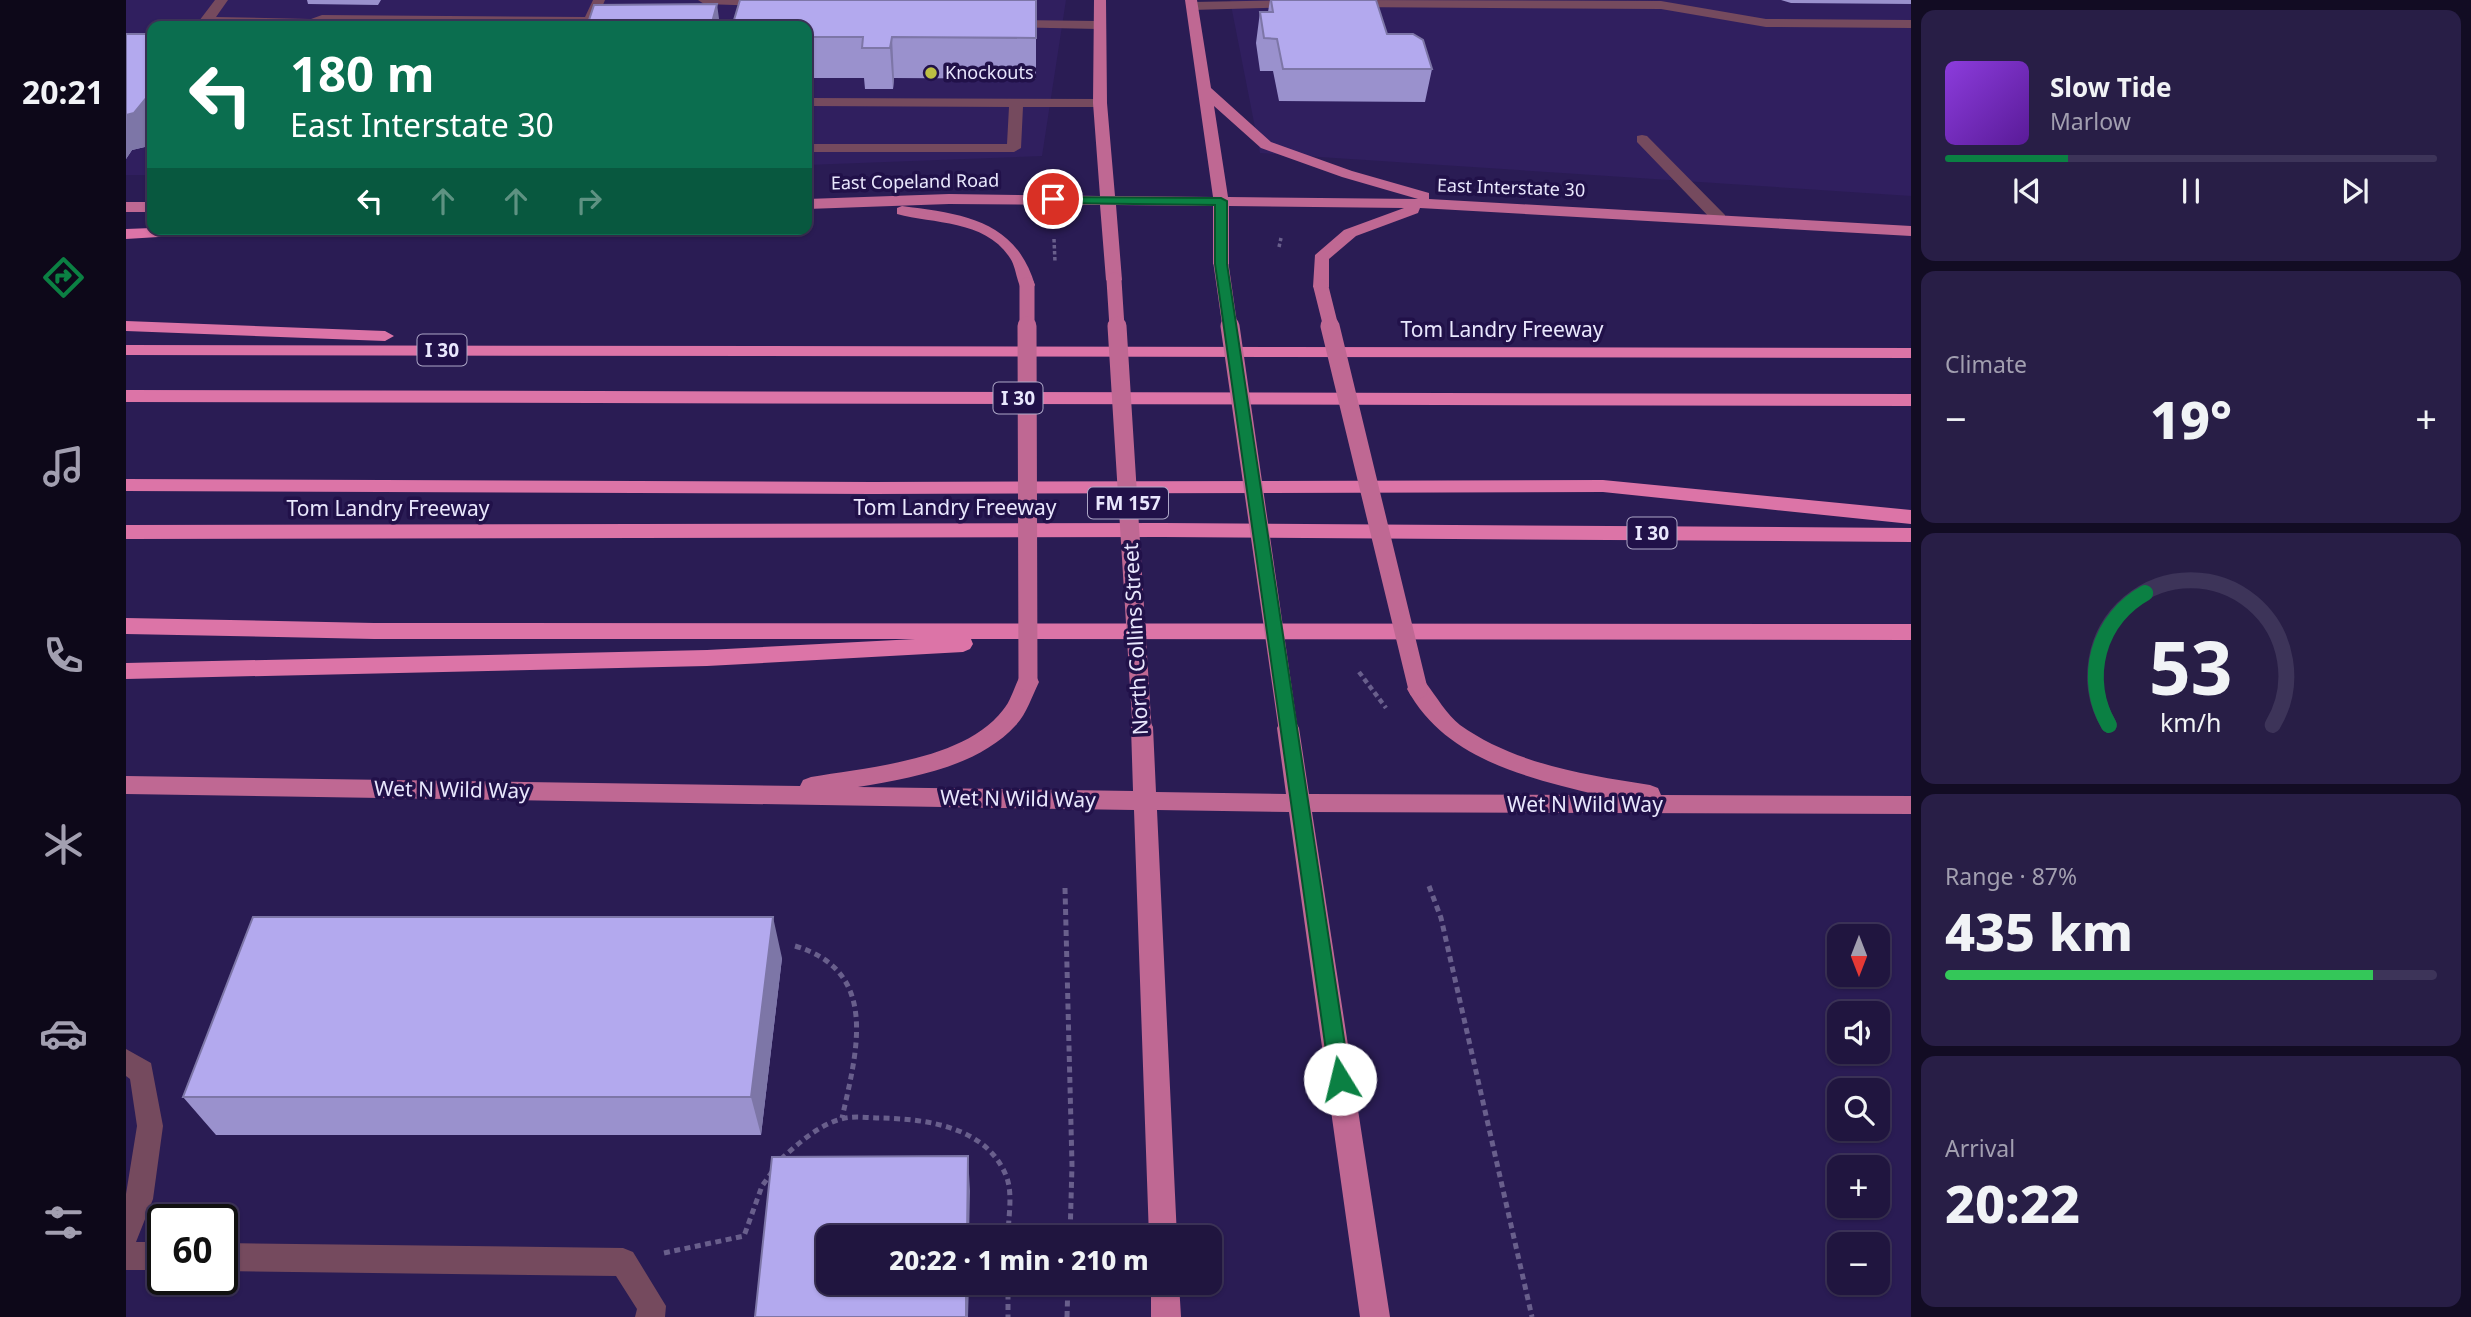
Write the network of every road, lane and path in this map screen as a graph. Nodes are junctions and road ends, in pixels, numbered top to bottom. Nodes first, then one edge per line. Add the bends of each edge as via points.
1 (222, 0) edge
2 (599, 0) edge
3 (704, 0) edge
4 (1100, 0) edge
5 (779, 2) edge
6 (1283, 2) edge
7 (1191, 3) edge
8 (1310, 4) edge
9 (1336, 4) edge
10 (206, 21) edge
11 (317, 21) edge
12 (429, 21) edge
13 (590, 21) edge
14 (999, 24) edge
15 (1911, 24) edge
16 (1098, 25) junction
17 (1206, 90) junction
18 (812, 102) edge
19 (1016, 103) junction
20 (1100, 103) junction
21 (1642, 139) dead end
22 (812, 148) edge
23 (1108, 200) junction
24 (1221, 201) junction
25 (845, 203) junction
26 (812, 204) edge
27 (1453, 204) junction
28 (126, 207) edge
29 (147, 207) edge
30 (1719, 218) junction
31 (1911, 231) edge
32 (147, 233) edge
33 (126, 234) edge
34 (1280, 238) dead end
35 (1279, 247) dead end
36 (126, 326) edge
37 (126, 350) edge
38 (757, 351) junction
39 (1911, 352) edge
40 (126, 396) edge
41 (1911, 400) edge
42 (126, 485) edge
43 (1911, 517) edge
44 (126, 532) edge
45 (1911, 535) edge
46 (126, 626) edge
47 (1192, 631) junction
48 (1911, 632) edge
49 (126, 671) edge
50 (1359, 672) dead end
51 (1393, 717) dead end
52 (126, 785) edge
53 (757, 795) junction
54 (1143, 801) junction
55 (1298, 803) junction
56 (1720, 805) junction
57 (1911, 805) edge
58 (1430, 886) dead end
59 (1065, 888) dead end
60 (795, 946) dead end
61 (126, 1061) edge
62 (842, 1118) junction
63 (1008, 1225) edge
64 (1070, 1225) edge
65 (1162, 1225) edge
66 (126, 1232) edge
67 (126, 1256) edge
68 (147, 1256) edge
69 (238, 1257) edge
70 (623, 1262) junction
71 (1008, 1295) edge
72 (1068, 1295) edge
73 (1165, 1295) edge
74 (650, 1317) edge
75 (1008, 1317) edge
76 (1067, 1317) edge
77 (1166, 1317) edge
78 (1375, 1317) edge
79 (1532, 1317) edge

1 - 10 street
2 - 13 street
3 - 5 street
4 - 16 main road, North Collins Street / FM 157
6 - 7 street
6 - 8 street
7 - 17 main road
9 - 15 street via 1661,5 1766,23
11 - 12 street
14 - 16 street
16 - 20 main road, North Collins Street / FM 157
17 - 24 main road
17 - 27 main road via 1266,145
18 - 19 street
19 - 20 street
19 - 22 street via 1014,148
20 - 23 main road, North Collins Street / FM 157
21 - 30 street
23 - 24 main road, East Interstate 30
23 - 25 main road, East Copeland Road
23 - 54 main road, North Collins Street / FM 157, bridge
24 - 27 main road, East Interstate 30
24 - 55 main road, bridge via 1221,264
25 - 26 main road, East Copeland Road
25 - 53 main road, bridge via 952,218 999,238 1017,256 1027,285 1028,682 1008,720 964,751 889,773
27 - 30 main road, East Interstate 30
27 - 56 main road, bridge via 1405,211 1350,233 1321,258 1321,287 1418,689 1451,730 1519,766 1599,786
28 - 29 main road
30 - 31 main road, East Interstate 30
32 - 33 highway
34 - 35 path
36 - 38 highway
37 - 38 highway, Tom Landry Freeway / I 30
38 - 39 highway, Tom Landry Freeway / I 30
40 - 41 highway, I 30
42 - 43 highway via 1602,486
44 - 45 highway, Tom Landry Freeway / I 30 via 1177,530
46 - 47 highway via 374,631
47 - 48 highway
47 - 49 highway via 707,658
50 - 51 path
52 - 53 main road, Wet N Wild Way
53 - 54 main road, Wet N Wild Way
54 - 55 main road, Wet N Wild Way
54 - 65 main road, North Collins Street / FM 157
55 - 56 main road, Wet N Wild Way
55 - 78 main road
56 - 57 main road, Wet N Wild Way
58 - 79 path
59 - 64 path
60 - 62 path via 823,955 839,969 850,988 856,1047
61 - 66 street via 142,1072 150,1126 139,1199
62 - 63 path via 919,1119 953,1127 980,1143 996,1158 1007,1180
62 - 70 path via 781,1158 762,1186 744,1236
67 - 68 street
69 - 70 street
70 - 74 street via 652,1306
71 - 75 path
72 - 76 path
73 - 77 main road

